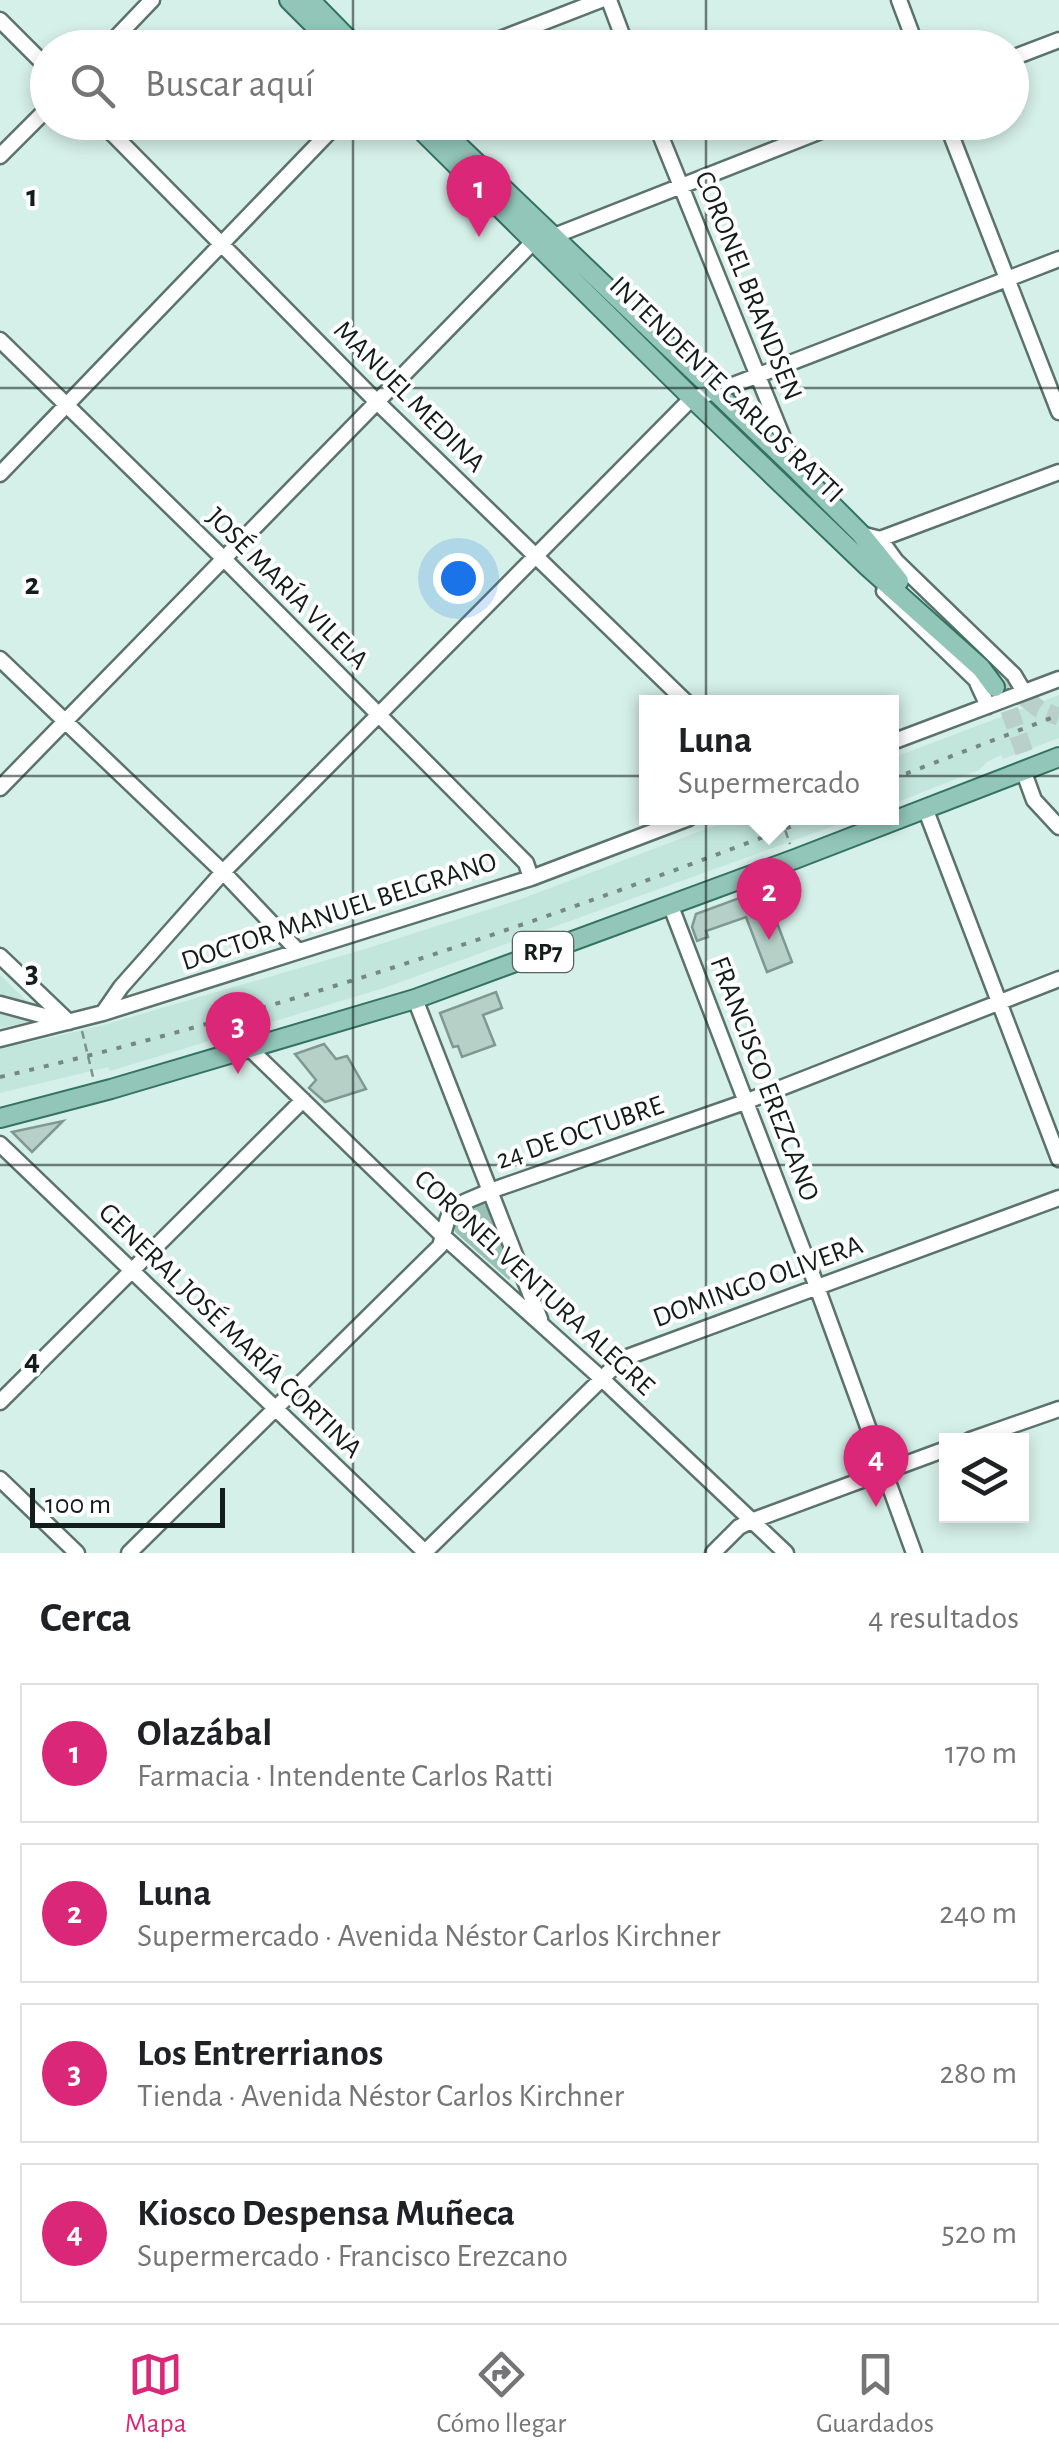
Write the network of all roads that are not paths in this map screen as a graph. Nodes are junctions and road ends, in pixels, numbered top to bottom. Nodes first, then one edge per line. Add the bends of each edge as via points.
1 (152, 0) edge
2 (289, 0) edge
3 (310, 0) edge
4 (601, 0) edge
5 (609, 0) edge
6 (899, 0) edge
7 (324, 9) edge
8 (0, 20) edge
9 (123, 30) edge
10 (319, 30) edge
11 (342, 30) edge
12 (524, 30) edge
13 (620, 30) edge
14 (910, 30) edge
15 (1059, 40) edge
16 (30, 50) edge
17 (1029, 51) edge
18 (30, 126) edge
19 (119, 140) edge
20 (322, 140) edge
21 (431, 140) edge
22 (453, 140) edge
23 (662, 140) edge
24 (798, 140) edge
25 (953, 140) edge
26 (0, 156) edge
27 (679, 186) junction
28 (554, 236) junction
29 (534, 240) junction
30 (222, 246) junction
31 (1059, 259) edge
32 (1006, 280) junction
33 (0, 340) edge
34 (757, 376) junction
35 (715, 392) junction
36 (692, 398) junction
37 (375, 400) junction
38 (66, 405) junction
39 (1059, 412) edge
40 (795, 468) junction
41 (1059, 472) edge
42 (0, 474) edge
43 (871, 536) junction
44 (536, 557) junction
45 (223, 558) junction
46 (867, 566) junction
47 (0, 658) edge
48 (1059, 679) edge
49 (1024, 692) junction
50 (679, 695) edge
51 (988, 706) junction
52 (378, 717) junction
53 (64, 722) junction
54 (899, 739) edge
55 (1059, 756) edge
56 (1023, 770) junction
57 (0, 788) edge
58 (925, 808) junction
59 (899, 818) edge
60 (670, 825) edge
61 (882, 825) edge
62 (1059, 827) edge
63 (223, 872) junction
64 (531, 878) junction
65 (670, 904) junction
66 (298, 951) junction
67 (0, 956) edge
68 (1059, 979) edge
69 (415, 999) junction
70 (1001, 1002) junction
71 (0, 1004) edge
72 (103, 1013) junction
73 (75, 1026) junction
74 (0, 1039) edge
75 (250, 1048) junction
76 (303, 1100) junction
77 (745, 1102) junction
78 (0, 1118) edge
79 (0, 1144) edge
80 (1059, 1159) edge
81 (490, 1192) junction
82 (1059, 1198) edge
83 (443, 1236) junction
84 (131, 1272) junction
85 (817, 1286) junction
86 (542, 1324) junction
87 (600, 1378) junction
88 (0, 1402) edge
89 (1059, 1409) edge
90 (276, 1410) junction
91 (990, 1433) edge
92 (939, 1451) edge
93 (884, 1471) junction
94 (0, 1479) edge
95 (751, 1520) junction
96 (78, 1553) edge
97 (129, 1553) edge
98 (425, 1553) edge
99 (713, 1553) edge
100 (786, 1553) edge
101 (914, 1553) edge

1 - 9 street
2 - 10 main road
3 - 7 main road
4 - 12 street
5 - 13 street
6 - 14 street
7 - 11 main road
8 - 16 street
15 - 17 street
18 - 26 street
19 - 30 street, MANUEL MEDINA
20 - 30 street
21 - 29 main road, INTENDENTE CARLOS RATTI
22 - 28 main road, INTENDENTE CARLOS RATTI
23 - 27 street, CORONEL BRANDSEN
24 - 27 street
25 - 32 street
27 - 28 street
27 - 34 street, CORONEL BRANDSEN
28 - 29 street
28 - 35 main road, INTENDENTE CARLOS RATTI
29 - 36 main road, INTENDENTE CARLOS RATTI
29 - 37 street
30 - 37 street, MANUEL MEDINA
30 - 38 street
31 - 32 street
32 - 34 street
32 - 39 street
33 - 38 street, JOSÉ MARÍA VILELA
34 - 35 street
34 - 40 street, CORONEL BRANDSEN
35 - 36 street
35 - 40 main road, INTENDENTE CARLOS RATTI
36 - 44 street
36 - 46 main road, INTENDENTE CARLOS RATTI
37 - 44 street, MANUEL MEDINA
37 - 45 street
38 - 42 street
38 - 45 street, JOSÉ MARÍA VILELA
40 - 43 main road, INTENDENTE CARLOS RATTI
41 - 43 street
43 - 46 main road, INTENDENTE CARLOS RATTI via 900,582 1000,684
43 - 49 street, INTENDENTE CARLOS RATTI
44 - 50 street, MANUEL MEDINA
44 - 52 street
45 - 52 street, JOSÉ MARÍA VILELA
45 - 53 street
46 - 51 street, INTENDENTE CARLOS RATTI via 885,593 976,680
47 - 53 street
48 - 49 street
49 - 51 street
51 - 54 street
52 - 63 street
52 - 64 street, JOSÉ MARÍA VILELA via 526,863
53 - 57 street
53 - 63 street
55 - 56 main road, RP7
56 - 58 main road, RP7
56 - 62 street via 1034,800
58 - 59 main road, RP7
58 - 70 street
60 - 64 street, DOCTOR MANUEL BELGRANO
61 - 65 main road, RP7
63 - 66 street
63 - 72 street
64 - 66 street, DOCTOR MANUEL BELGRANO
65 - 69 main road, RP7
65 - 77 street, FRANCISCO EREZCANO
66 - 72 street, DOCTOR MANUEL BELGRANO
67 - 73 street
68 - 70 street, 24 DE OCTUBRE
69 - 75 main road, RP7
69 - 81 street
70 - 77 street, 24 DE OCTUBRE
70 - 80 street
71 - 73 street
72 - 73 street, DOCTOR MANUEL BELGRANO
73 - 74 street, DOCTOR MANUEL BELGRANO
75 - 76 street, CORONEL VENTURA ALEGRE
75 - 78 main road, RP7
76 - 83 street, CORONEL VENTURA ALEGRE
76 - 84 street
77 - 81 street, 24 DE OCTUBRE
77 - 85 street, FRANCISCO EREZCANO
79 - 84 street, GENERAL JOSÉ MARÍA CORTINA
81 - 83 street, 24 DE OCTUBRE via 451,1208
81 - 86 street
82 - 85 street, DOMINGO OLIVERA
83 - 86 street, CORONEL VENTURA ALEGRE
83 - 90 street, 24 DE OCTUBRE
84 - 88 street
84 - 90 street, GENERAL JOSÉ MARÍA CORTINA
85 - 87 street, DOMINGO OLIVERA via 622,1359
85 - 93 street, FRANCISCO EREZCANO
86 - 87 street, CORONEL VENTURA ALEGRE
87 - 95 street, CORONEL VENTURA ALEGRE
87 - 98 street, DOMINGO OLIVERA
89 - 91 street
90 - 97 street, 24 DE OCTUBRE
90 - 98 street, GENERAL JOSÉ MARÍA CORTINA
92 - 93 street
93 - 95 street
93 - 101 street, FRANCISCO EREZCANO
94 - 96 street
95 - 99 street
95 - 100 street, CORONEL VENTURA ALEGRE

